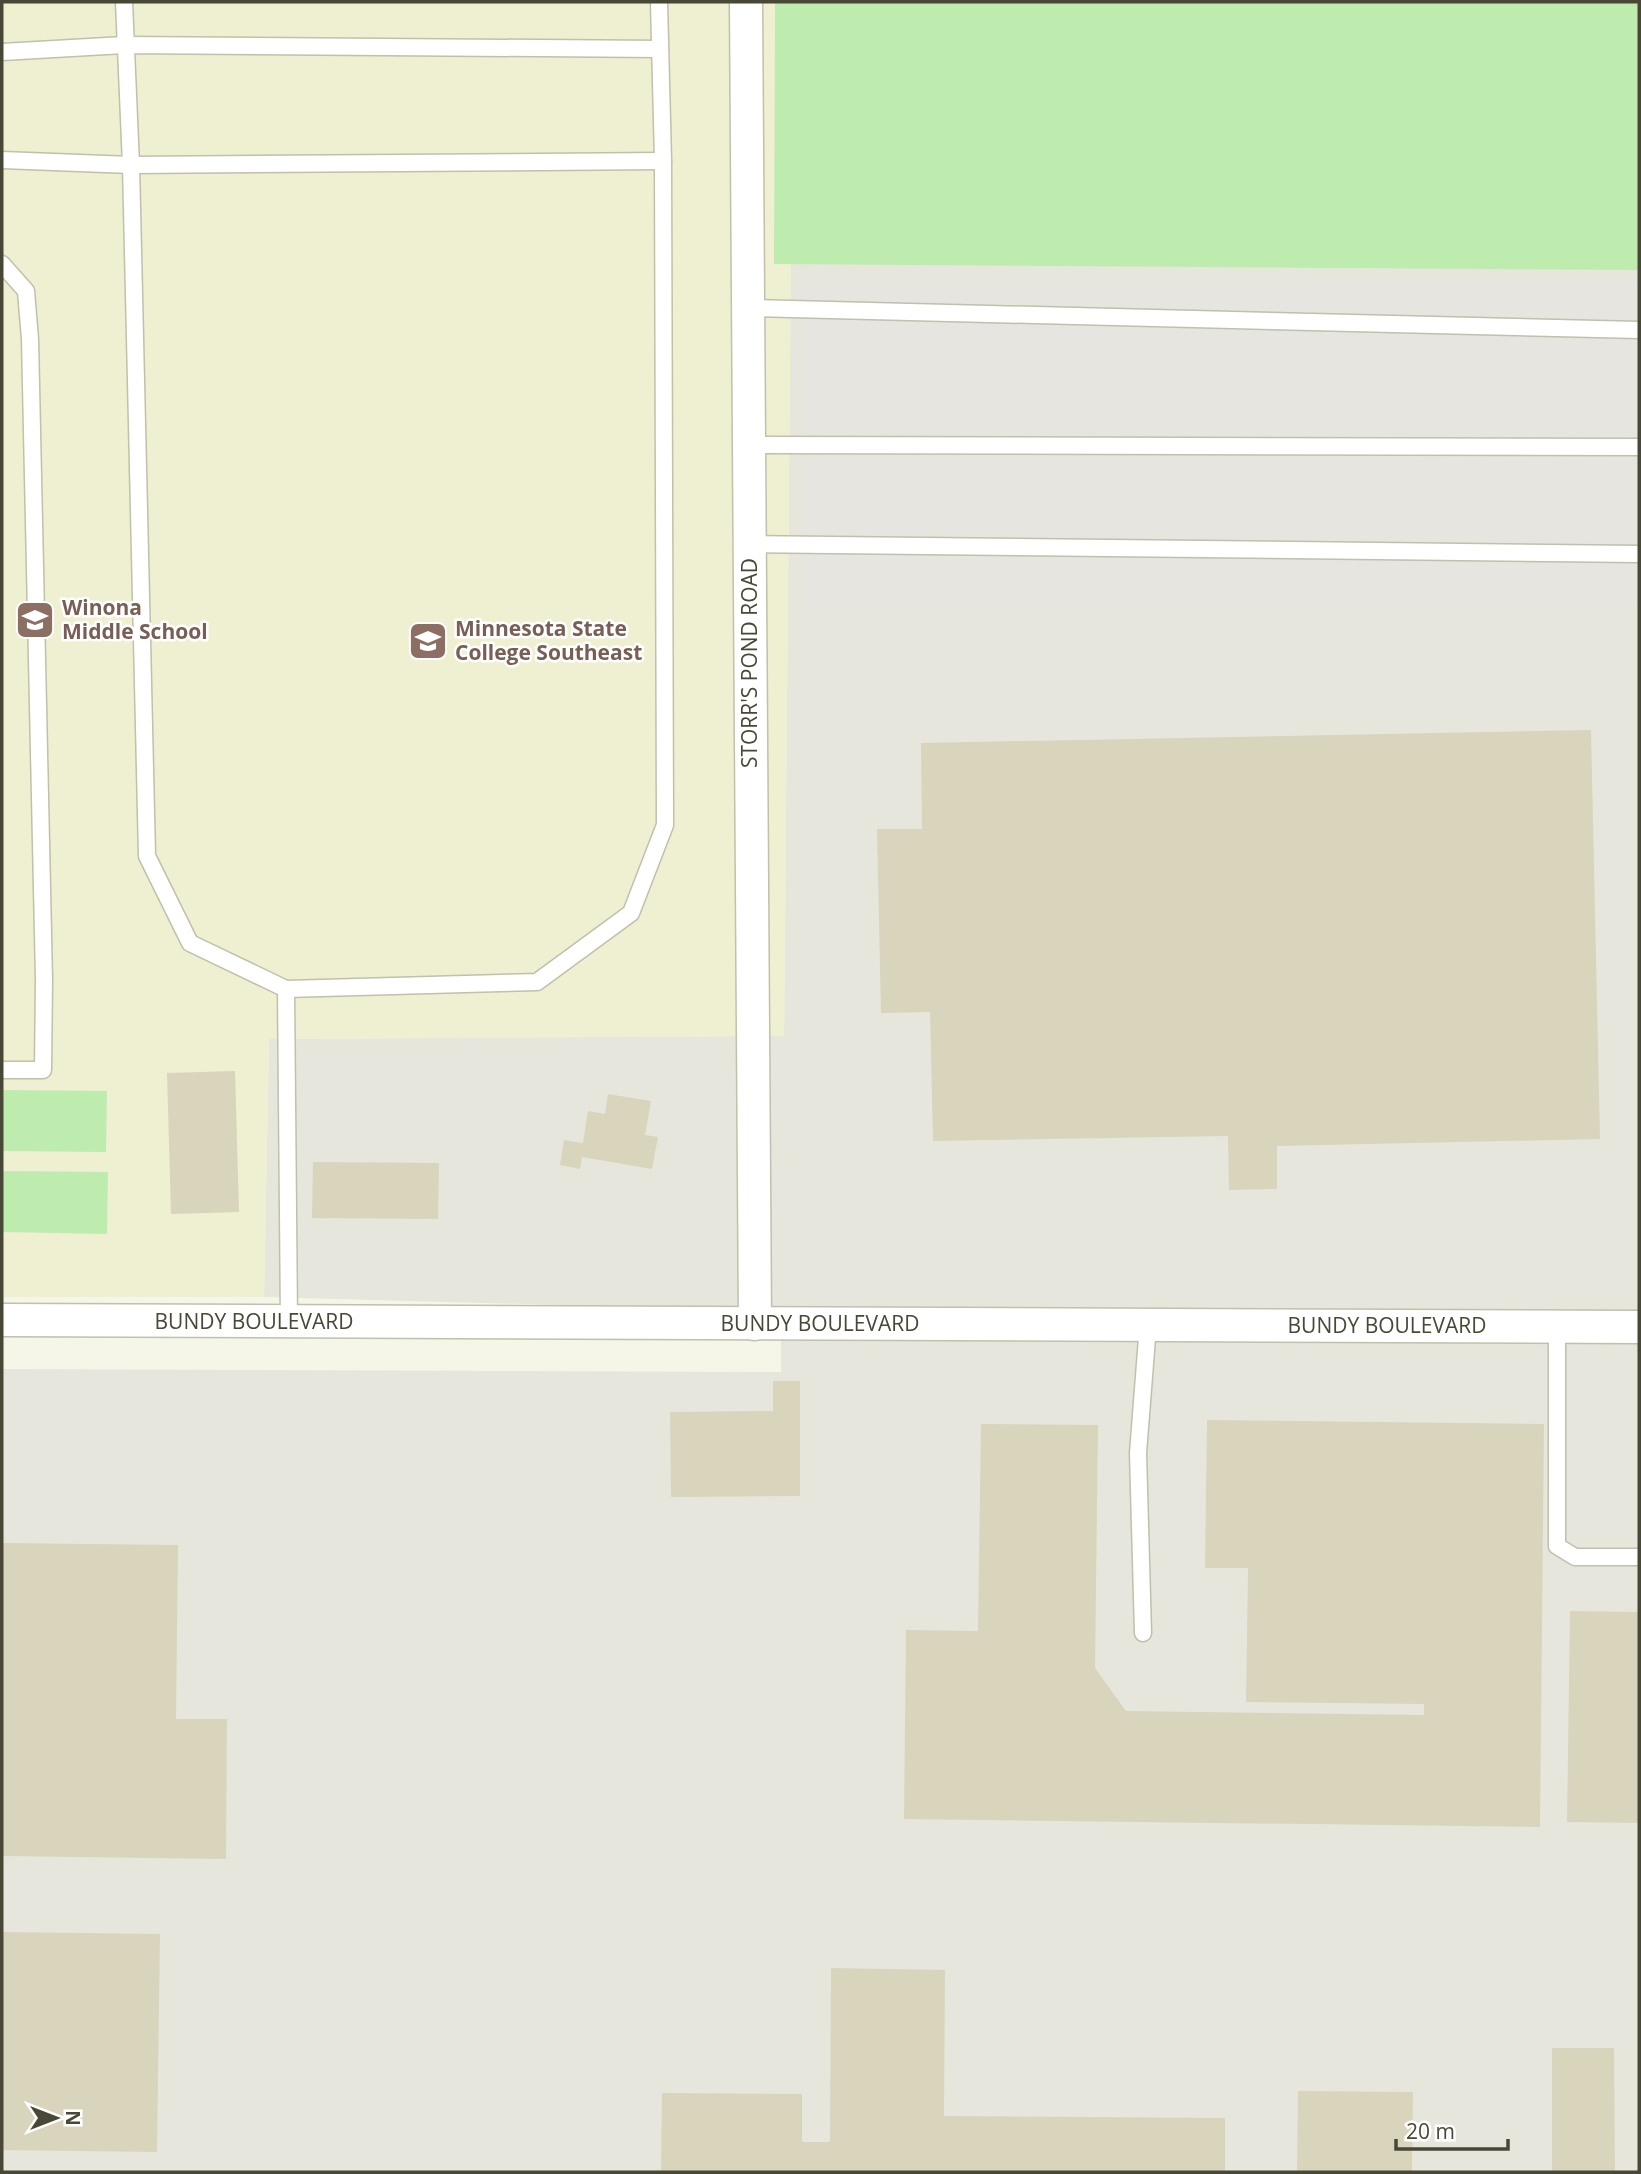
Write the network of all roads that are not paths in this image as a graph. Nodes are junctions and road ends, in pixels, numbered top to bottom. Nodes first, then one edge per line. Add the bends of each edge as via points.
1 (124, 2) edge
2 (659, 2) edge
3 (746, 2) edge
4 (124, 46) junction
5 (660, 49) junction
6 (2, 52) edge
7 (2, 160) edge
8 (663, 161) junction
9 (131, 165) junction
10 (2, 264) edge
11 (748, 307) junction
12 (1639, 330) edge
13 (749, 445) junction
14 (1639, 447) edge
15 (750, 544) junction
16 (1639, 554) edge
17 (286, 989) junction
18 (2, 1070) edge
19 (2, 1320) edge
20 (289, 1323) junction
21 (755, 1324) junction
22 (1147, 1325) junction
23 (1557, 1327) junction
24 (1639, 1327) edge
25 (1639, 1557) edge
26 (1143, 1633) dead end

1 - 4 lane
2 - 5 lane
3 - 11 street, STORR'S POND ROAD
4 - 5 lane
4 - 6 lane
4 - 9 lane
5 - 8 lane
7 - 9 lane
8 - 9 lane
8 - 17 lane via 664,825 631,913 537,982
9 - 17 lane via 147,856 190,943
10 - 18 lane via 26,291 30,339 44,979 43,1070
11 - 12 lane
11 - 13 street, STORR'S POND ROAD
13 - 14 lane
13 - 15 street, STORR'S POND ROAD
15 - 16 lane
15 - 21 street, STORR'S POND ROAD
17 - 20 lane
19 - 20 street, BUNDY BOULEVARD
20 - 21 street, BUNDY BOULEVARD
21 - 22 street, BUNDY BOULEVARD
22 - 23 street, BUNDY BOULEVARD
22 - 26 lane via 1138,1454
23 - 24 street, BUNDY BOULEVARD
23 - 25 lane via 1557,1546 1575,1557

